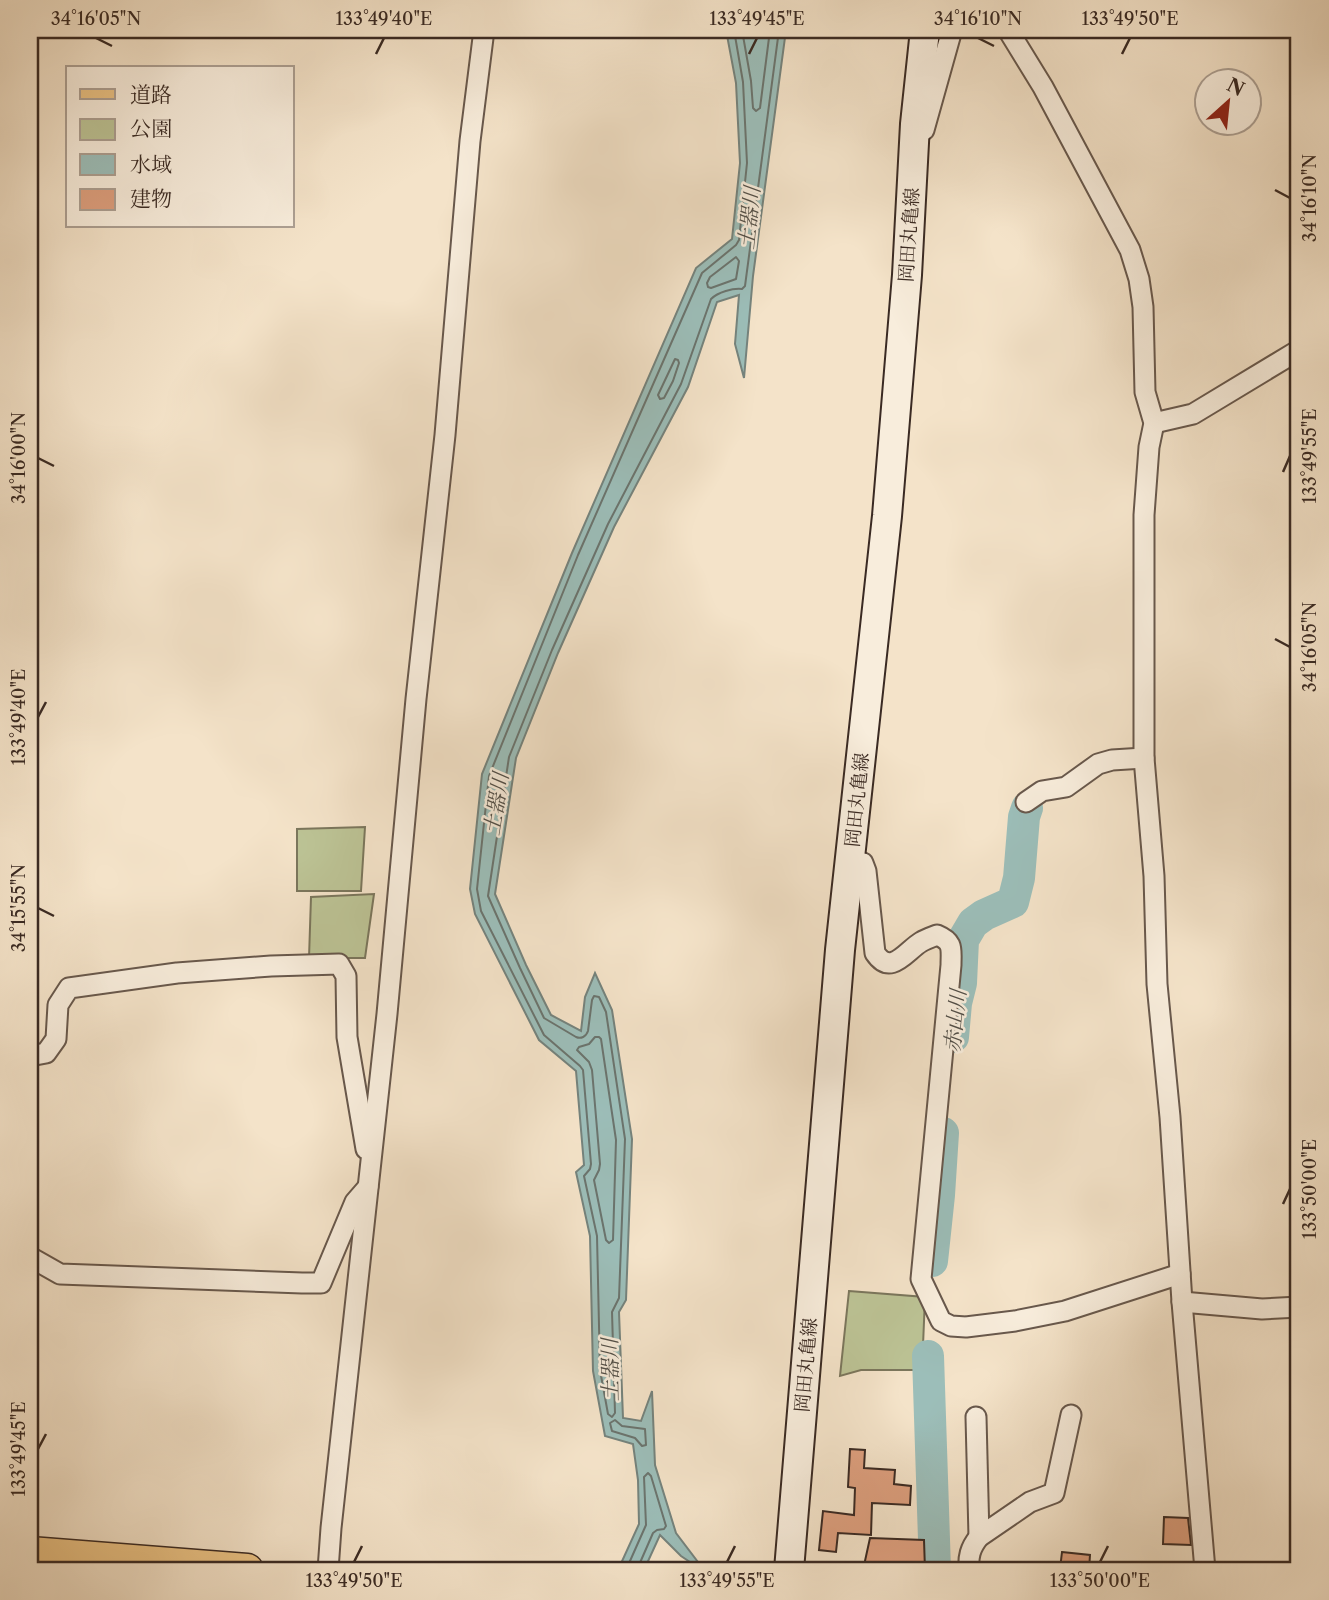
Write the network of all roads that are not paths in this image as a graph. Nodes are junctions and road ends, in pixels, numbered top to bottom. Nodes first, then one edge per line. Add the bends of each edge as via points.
1 (484, 30) edge
2 (925, 30) edge
3 (952, 30) edge
4 (1008, 30) edge
5 (1025, 30) edge
6 (1043, 87) junction
7 (913, 171) junction
8 (1299, 351) edge
9 (1154, 423) junction
10 (1144, 758) junction
11 (1026, 802) dead end
12 (851, 862) junction
13 (30, 1056) edge
14 (369, 1178) junction
15 (30, 1257) edge
16 (1180, 1274) junction
17 (1182, 1301) junction
18 (1299, 1307) edge
19 (1071, 1415) dead end
20 (976, 1417) dead end
21 (979, 1537) junction
22 (30, 1553) edge
23 (247, 1570) edge
24 (328, 1570) edge
25 (789, 1570) edge
26 (969, 1570) edge
27 (1205, 1570) edge

1 - 14 street
2 - 7 main road, 岡田丸亀線
3 - 7 street
4 - 6 street
5 - 6 street
6 - 9 street via 1129,250 1139,279 1145,392
7 - 12 main road, 岡田丸亀線 via 887,516
8 - 9 street via 1193,414
9 - 10 street via 1144,515
10 - 11 street via 1098,764 1066,787 1042,791
10 - 16 street
12 - 16 street via 863,863 866,871 875,953 880,961 898,960 937,935 951,947 921,1279 942,1321 966,1327 1065,1311
12 - 25 main road, 岡田丸亀線
13 - 14 street via 46,1054 56,1039 58,1005 69,988 177,973 339,964 346,976 347,1037
14 - 15 street via 321,1283 60,1274
14 - 24 street
16 - 17 street
17 - 18 street via 1262,1309
17 - 27 street
19 - 21 street via 1054,1493 1030,1502
20 - 21 street
21 - 26 street via 968,1558
22 - 23 main road

